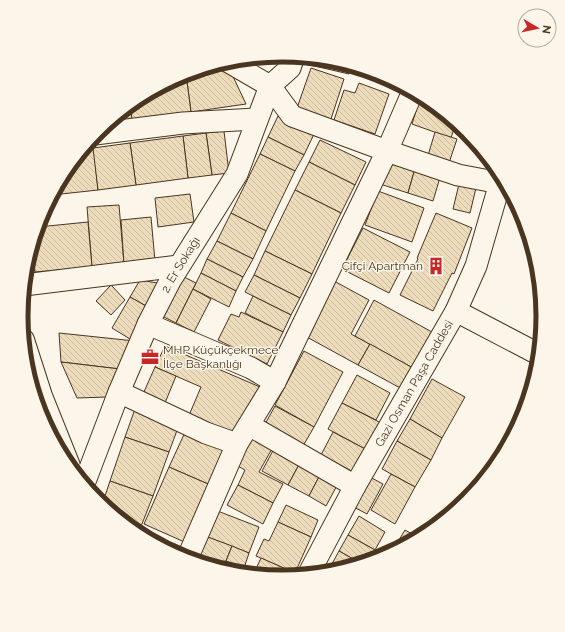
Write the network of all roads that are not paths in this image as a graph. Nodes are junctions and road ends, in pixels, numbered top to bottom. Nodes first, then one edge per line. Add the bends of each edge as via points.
1 (292, 62) edge
2 (235, 66) edge
3 (270, 86) junction
4 (411, 96) edge
5 (257, 119) junction
6 (107, 133) edge
7 (387, 151) junction
8 (497, 180) edge
9 (501, 186) edge
10 (179, 266) junction
11 (30, 284) edge
12 (456, 311) junction
13 (148, 324) junction
14 (534, 352) edge
15 (275, 382) junction
16 (119, 392) junction
17 (43, 401) edge
18 (249, 425) junction
19 (55, 430) edge
20 (237, 444) junction
21 (86, 478) edge
22 (355, 486) junction
23 (190, 553) edge
24 (311, 569) edge

1 - 3 street, 2. Er Sokağı via 290,68
2 - 3 street
3 - 5 street, 2. Er Sokağı
3 - 7 street via 292,116
4 - 7 street
5 - 6 street via 183,123
5 - 10 street, 2. Er Sokağı via 237,174
7 - 8 street via 458,175
7 - 15 street
9 - 12 street, Gazi Osman Paşa Caddesi via 476,266
10 - 11 street
10 - 13 street, 2. Er Sokağı
12 - 14 street
12 - 22 street, Gazi Osman Paşa Caddesi
13 - 15 street via 251,368
13 - 16 street, 2. Er Sokağı
15 - 18 street
16 - 20 street via 206,433
16 - 21 street, 2. Er Sokağı
17 - 19 main road
18 - 20 street
18 - 22 street
20 - 23 street
22 - 24 street, Gazi Osman Paşa Caddesi

